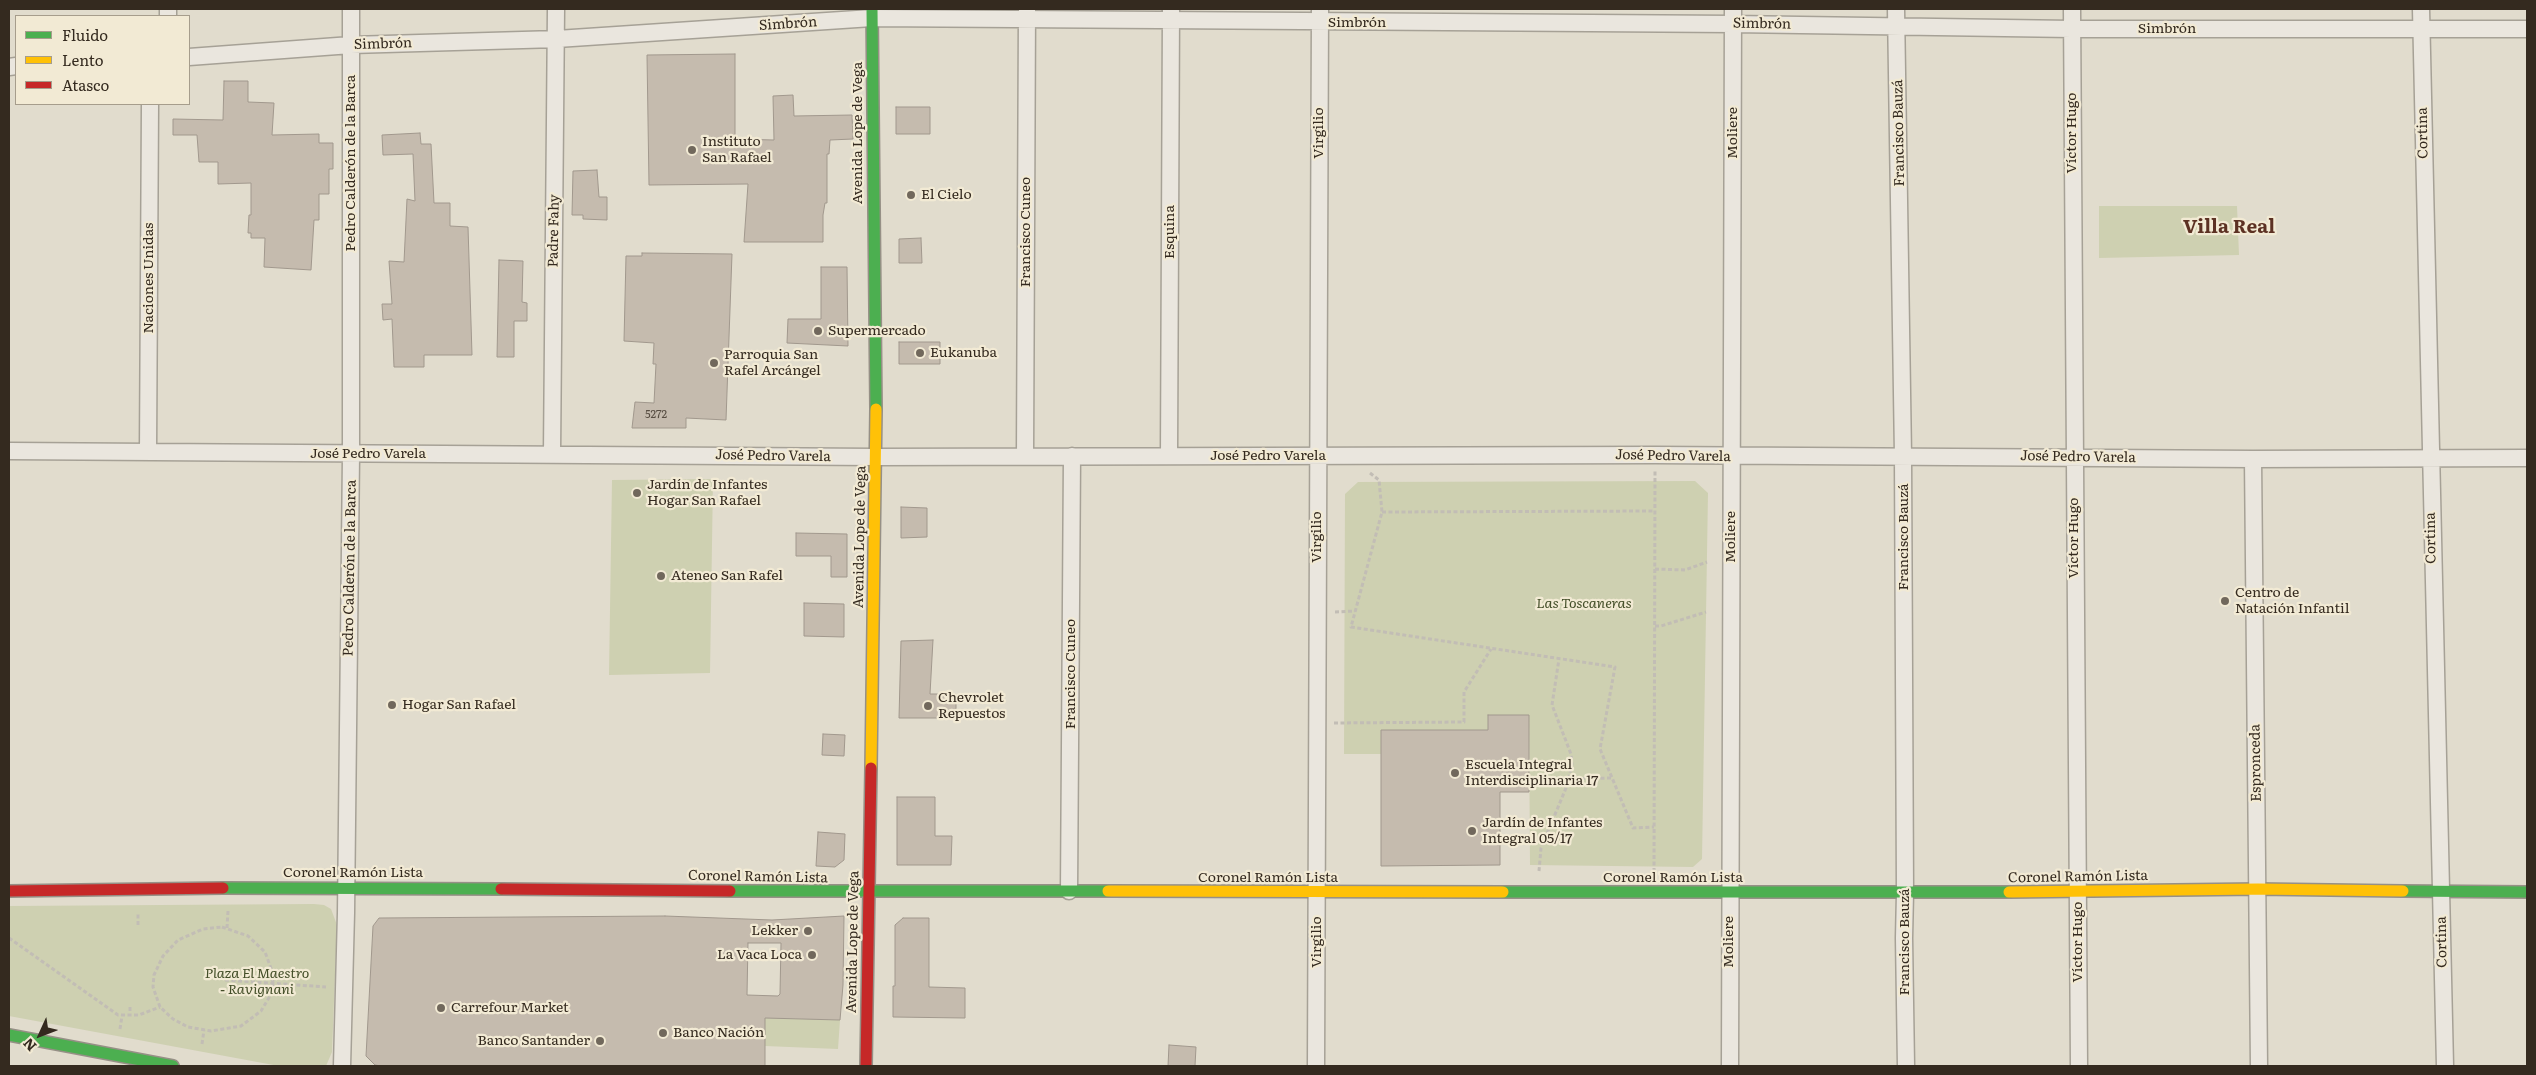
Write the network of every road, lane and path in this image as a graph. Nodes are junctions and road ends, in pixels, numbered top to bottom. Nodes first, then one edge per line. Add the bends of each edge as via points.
1 (351, 9) edge
2 (556, 9) edge
3 (1896, 9) edge
4 (2072, 9) edge
5 (2421, 9) edge
6 (872, 13) edge
7 (1027, 13) edge
8 (1171, 14) edge
9 (1320, 16) edge
10 (1733, 16) edge
11 (1896, 26) junction
12 (2072, 29) junction
13 (2527, 29) edge
14 (2421, 30) junction
15 (557, 39) junction
16 (351, 45) junction
17 (190, 57) edge
18 (150, 105) edge
19 (9, 451) edge
20 (148, 452) junction
21 (552, 453) junction
22 (351, 455) junction
23 (1025, 455) junction
24 (1345, 455) junction
25 (1655, 455) junction
26 (1072, 456) junction
27 (1169, 456) junction
28 (1317, 456) junction
29 (1903, 456) junction
30 (876, 457) junction
31 (1731, 457) junction
32 (2074, 457) junction
33 (2527, 458) edge
34 (2253, 459) junction
35 (2430, 459) junction
36 (1655, 511) junction
37 (1382, 512) junction
38 (1707, 562) dead end
39 (1655, 569) junction
40 (1706, 612) dead end
41 (1655, 626) junction
42 (1491, 648) junction
43 (1560, 659) junction
44 (1317, 723) junction
45 (1612, 778) junction
46 (1568, 779) junction
47 (1654, 827) junction
48 (346, 887) junction
49 (2258, 890) junction
50 (9, 891) edge
51 (1069, 891) junction
52 (1729, 892) junction
53 (2077, 892) junction
54 (2440, 892) junction
55 (2527, 892) edge
56 (869, 893) junction
57 (1538, 893) junction
58 (1654, 893) junction
59 (1906, 893) junction
60 (1317, 894) junction
61 (228, 911) dead end
62 (138, 912) dead end
63 (138, 925) dead end
64 (227, 928) junction
65 (9, 938) edge
66 (225, 980) dead end
67 (273, 984) junction
68 (327, 987) dead end
69 (130, 1007) dead end
70 (160, 1007) junction
71 (122, 1016) junction
72 (130, 1016) junction
73 (120, 1029) dead end
74 (204, 1030) junction
75 (9, 1035) edge
76 (202, 1044) dead end
77 (173, 1066) edge
78 (342, 1066) edge
79 (866, 1066) edge
80 (1316, 1066) edge
81 (1730, 1066) edge
82 (1906, 1066) edge
83 (2079, 1066) edge
84 (2259, 1066) edge
85 (2445, 1066) edge

1 - 16 street, Pedro Calderón de la Barca
2 - 15 street, Padre Fahy
3 - 11 street, Francisco Bauzá
4 - 12 street, Víctor Hugo
5 - 14 street, Cortina
6 - 7 street, Simbrón
6 - 15 street, Simbrón
6 - 30 street, Avenida Lope de Vega
7 - 8 street, Simbrón
7 - 23 street, Francisco Cuneo
8 - 9 street, Simbrón
8 - 27 street, Esquina
9 - 10 street, Simbrón
9 - 28 street, Virgilio
10 - 11 street, Simbrón
10 - 31 street, Moliere
11 - 12 street, Simbrón
11 - 29 street, Francisco Bauzá
12 - 14 street, Simbrón
12 - 32 street, Víctor Hugo
13 - 14 street, Simbrón
14 - 35 street, Cortina
15 - 16 street, Simbrón
15 - 21 street, Padre Fahy
16 - 17 street, Simbrón
16 - 22 street, Pedro Calderón de la Barca
18 - 20 street, Naciones Unidas
19 - 20 street, José Pedro Varela
20 - 22 street, José Pedro Varela
21 - 22 street, José Pedro Varela
21 - 30 street, José Pedro Varela
22 - 48 street, Pedro Calderón de la Barca
23 - 26 street, José Pedro Varela
23 - 30 street, José Pedro Varela
24 - 25 street, José Pedro Varela
24 - 28 street, José Pedro Varela
24 - 37 path via 1379,480
25 - 31 street, José Pedro Varela
25 - 36 path
26 - 27 street, José Pedro Varela
26 - 51 street, Francisco Cuneo
27 - 28 street, José Pedro Varela
28 - 44 street, Virgilio
29 - 31 street, José Pedro Varela
29 - 32 street, José Pedro Varela
29 - 59 street, Francisco Bauzá
30 - 56 street, Avenida Lope de Vega
31 - 52 street, Moliere
32 - 34 street, José Pedro Varela
32 - 53 street, Víctor Hugo
33 - 35 street, José Pedro Varela
34 - 35 street, José Pedro Varela
34 - 49 street, Espronceda
35 - 54 street, Cortina
36 - 37 path
36 - 39 path
37 - 42 path via 1351,627
38 - 39 path via 1685,570
39 - 41 path
40 - 41 path
41 - 47 path
42 - 43 path
42 - 44 path via 1464,692 1464,722
43 - 45 path via 1615,667 1600,748
43 - 46 path via 1552,705 1571,754
44 - 60 street, Virgilio
45 - 46 path
45 - 47 path via 1633,828
46 - 57 path via 1541,848
47 - 58 path
48 - 50 street, Coronel Ramón Lista
48 - 56 street, Coronel Ramón Lista
48 - 78 street, Pedro Calderón de la Barca
49 - 53 street, Coronel Ramón Lista
49 - 54 street, Coronel Ramón Lista
49 - 84 street, Espronceda
51 - 56 street, Coronel Ramón Lista
51 - 60 street, Coronel Ramón Lista
52 - 58 street, Coronel Ramón Lista
52 - 59 street, Coronel Ramón Lista
52 - 81 street, Moliere
53 - 59 street, Coronel Ramón Lista
53 - 83 street, Víctor Hugo
54 - 55 street, Coronel Ramón Lista
54 - 85 street, Cortina
56 - 79 street, Avenida Lope de Vega
57 - 58 street, Coronel Ramón Lista
57 - 60 street, Coronel Ramón Lista
59 - 82 street, Francisco Bauzá
60 - 80 street, Virgilio
61 - 64 path
62 - 63 path
64 - 67 path via 248,936 261,947 270,963
64 - 70 path via 191,933 166,952 153,978
65 - 71 path
66 - 67 path
67 - 68 path
67 - 74 path via 265,1006 247,1023 229,1030
69 - 72 path
70 - 72 path
70 - 74 path via 181,1024
71 - 72 path
71 - 73 path
74 - 76 path
75 - 77 street

